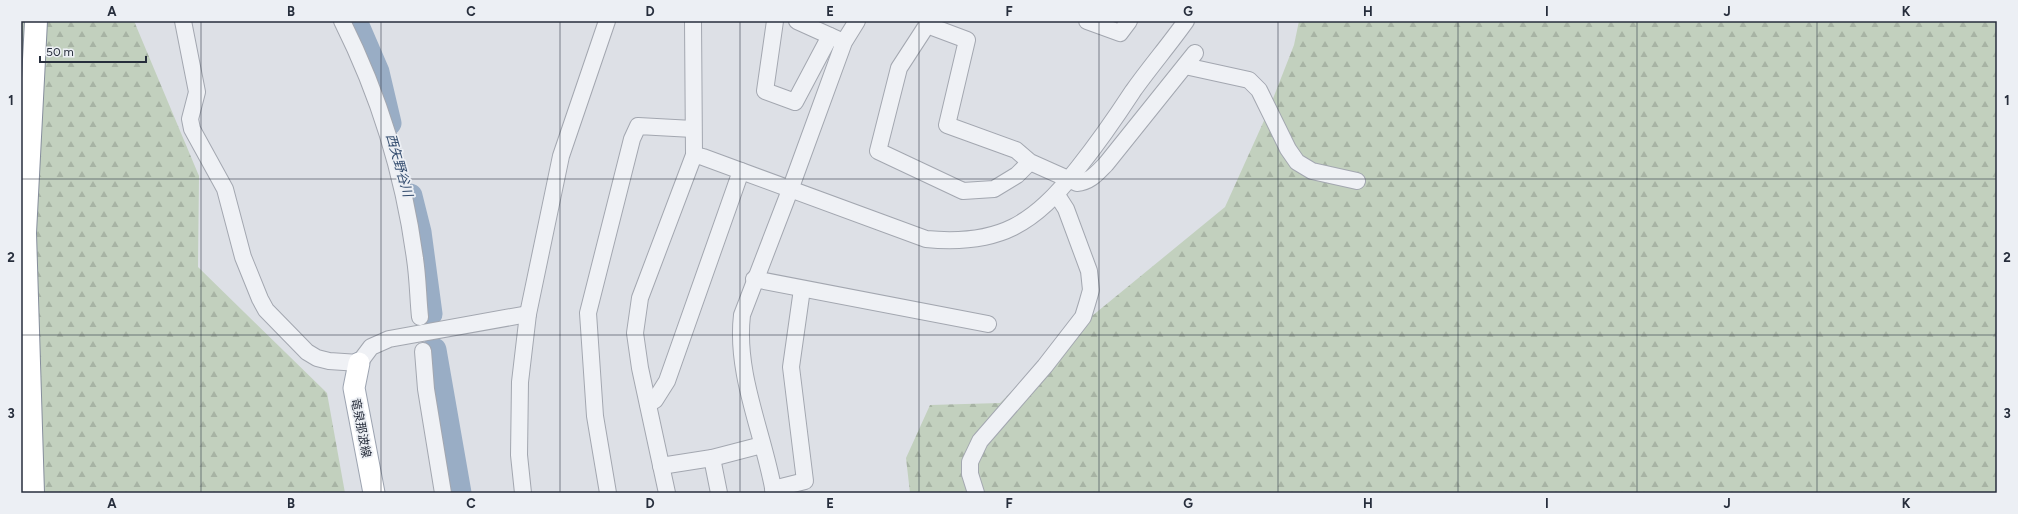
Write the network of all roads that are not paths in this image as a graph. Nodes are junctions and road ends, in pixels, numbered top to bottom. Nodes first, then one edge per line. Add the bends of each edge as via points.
1 (36, 21) edge
2 (183, 21) edge
3 (342, 21) edge
4 (607, 21) edge
5 (693, 21) edge
6 (776, 21) edge
7 (857, 21) edge
8 (1087, 21) edge
9 (1129, 21) edge
10 (803, 22) edge
11 (1181, 23) edge
12 (837, 39) junction
13 (1195, 53) dead end
14 (1185, 66) junction
15 (693, 129) junction
16 (694, 155) junction
17 (1030, 162) junction
18 (741, 171) junction
19 (1068, 181) junction
20 (1357, 181) dead end
21 (790, 190) junction
22 (1057, 195) junction
23 (754, 279) junction
24 (802, 288) junction
25 (528, 314) junction
26 (420, 317) dead end
27 (988, 324) dead end
28 (423, 351) dead end
29 (359, 363) junction
30 (648, 404) junction
31 (762, 445) junction
32 (712, 458) junction
33 (661, 466) junction
34 (773, 491) edge
35 (33, 493) edge
36 (374, 493) edge
37 (442, 493) edge
38 (523, 493) edge
39 (608, 493) edge
40 (667, 493) edge
41 (719, 493) edge
42 (976, 493) edge

1 - 35 highway via 25,233
2 - 29 street via 197,92 190,119 192,129 225,190 243,258 260,299 266,310 307,352 329,361
3 - 26 street via 360,56 387,135 408,216 416,260
4 - 25 street via 561,156
5 - 15 street
6 - 12 street via 765,90 795,102
7 - 12 street
8 - 9 street via 1120,33
10 - 12 street
11 - 19 street via 1107,132
12 - 21 street
13 - 14 street
14 - 19 street via 1093,177 1084,183
14 - 20 street via 1249,80 1259,90 1288,149 1298,162 1312,171
15 - 16 street
15 - 39 street via 638,126 632,139 588,313 595,416
16 - 18 street
16 - 30 street via 640,298 636,348
17 - 17 street via 1016,150 947,125 967,40 927,25 899,68 878,151 963,191 994,189 1017,175
17 - 19 street
18 - 21 street
18 - 30 street via 667,382 655,400
19 - 22 street
21 - 22 street via 926,239 960,241 989,237 1029,220
21 - 23 street
22 - 42 street via 1066,209 1089,271 1091,290 1083,317 1045,366 980,441 970,462 970,474
23 - 24 street
23 - 31 street via 740,329 747,384
24 - 27 street
24 - 34 street via 791,367 805,481
25 - 29 street via 389,339 371,348
25 - 38 street via 520,389
28 - 37 street via 426,389
29 - 36 main road, 竜泉那波線 via 354,388
30 - 33 street
31 - 32 street
31 - 34 street
32 - 33 street
32 - 41 street
33 - 40 street

